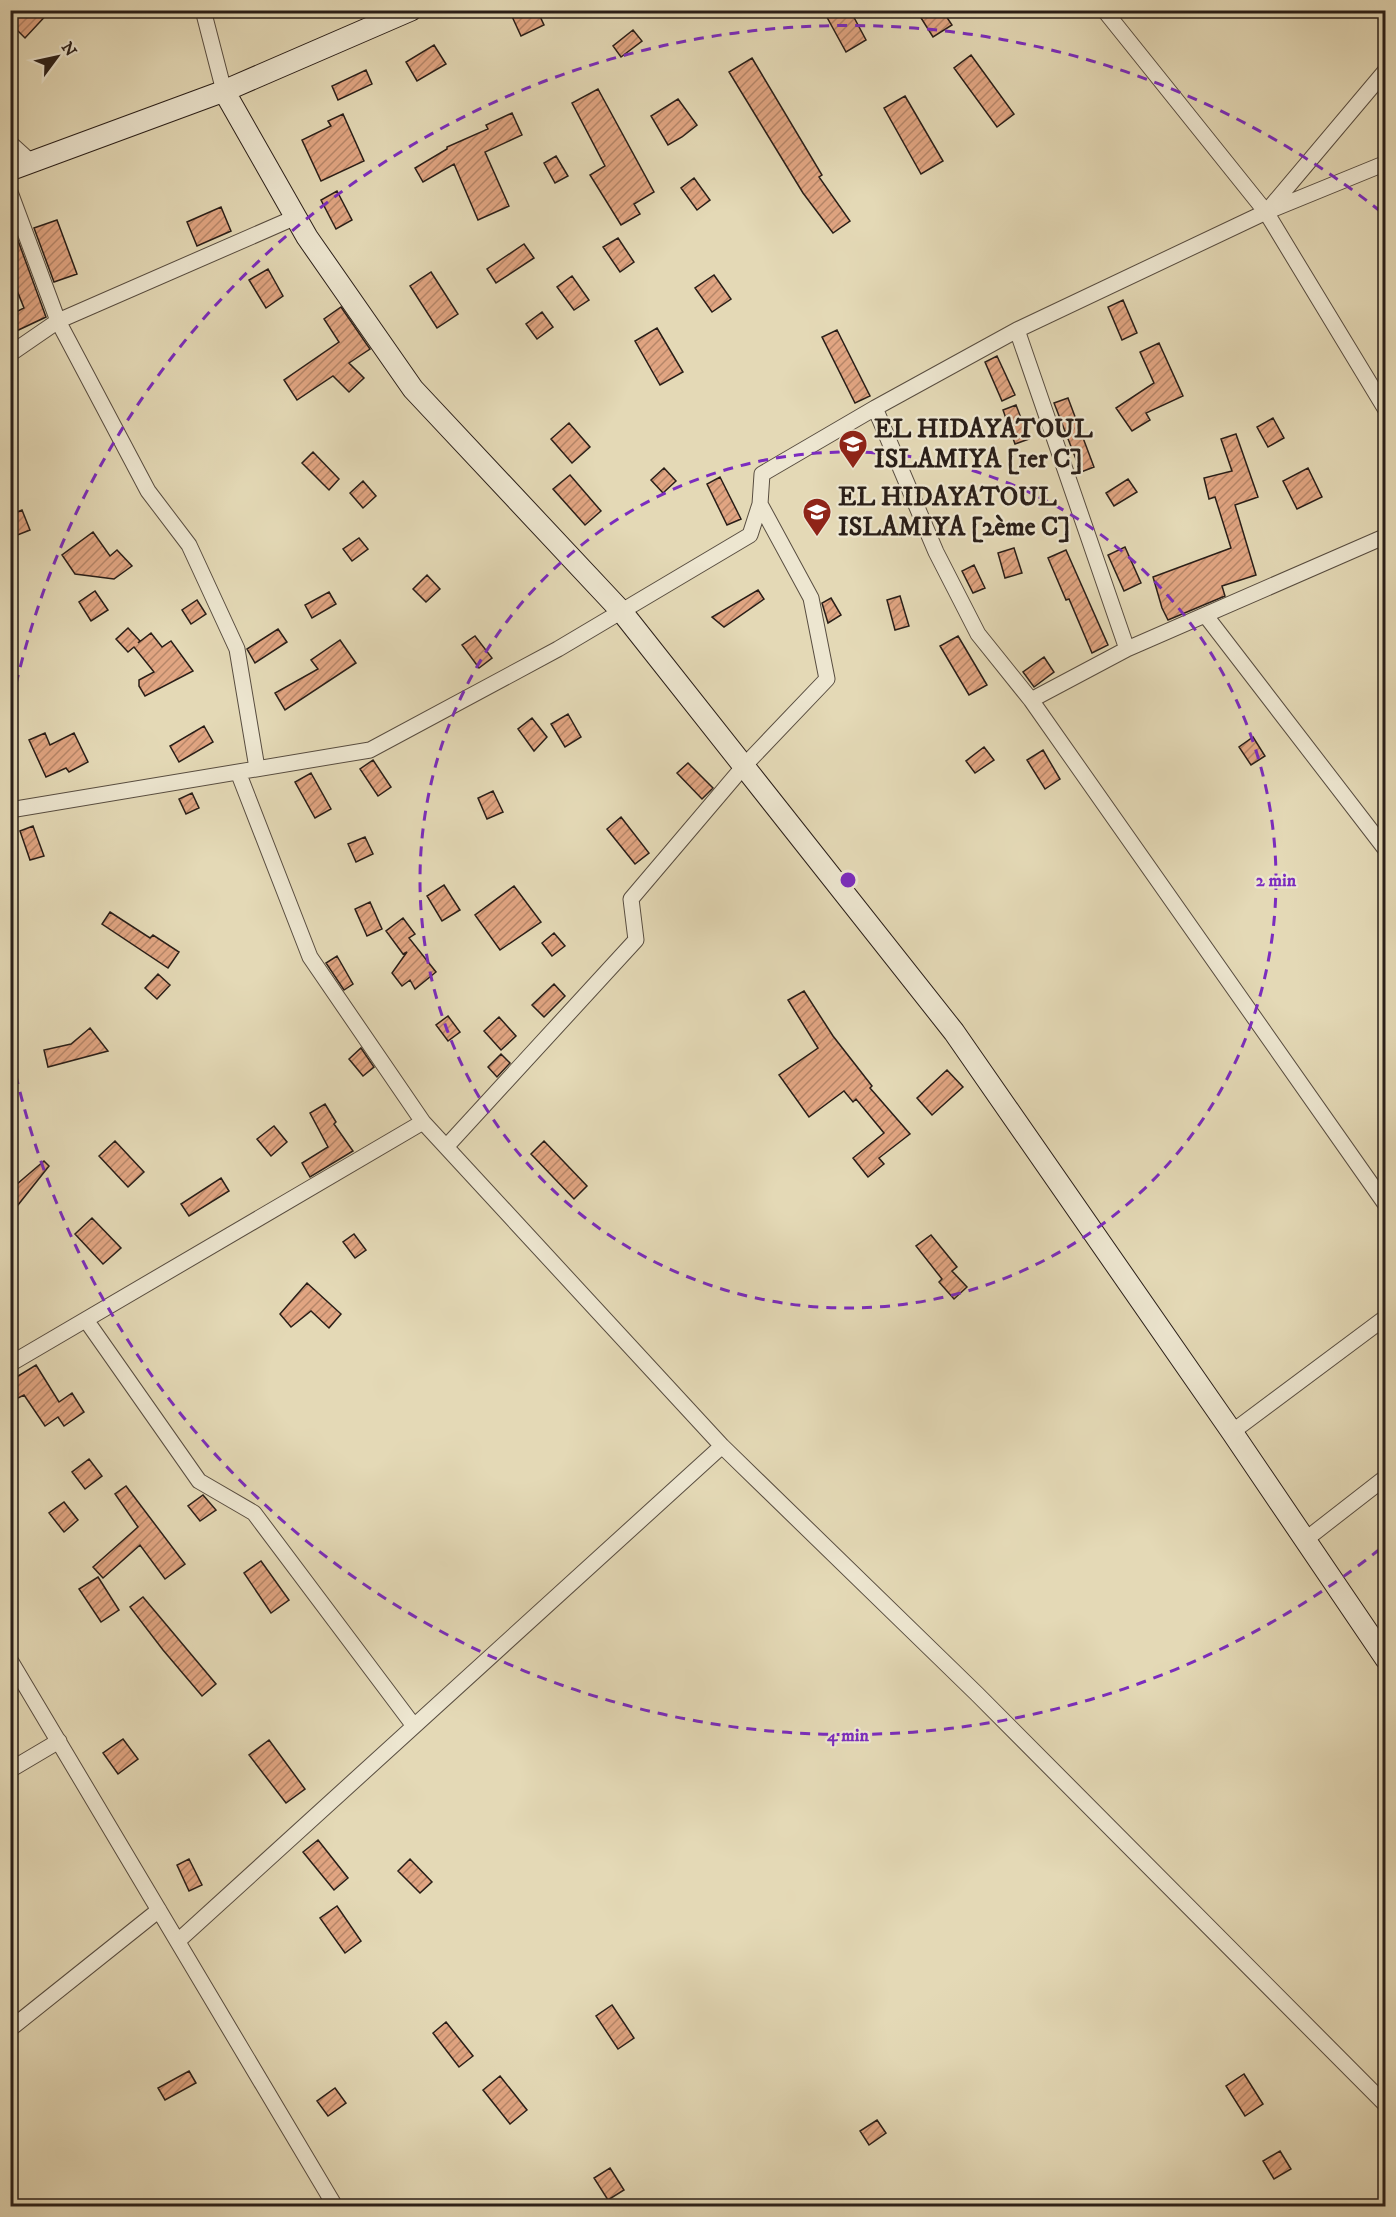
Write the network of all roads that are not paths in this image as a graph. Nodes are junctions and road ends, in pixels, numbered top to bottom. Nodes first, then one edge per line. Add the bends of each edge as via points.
1 (203, 10) edge
2 (411, 10) edge
3 (1104, 10) edge
4 (1386, 70) edge
5 (224, 91) junction
6 (10, 143) edge
7 (32, 162) junction
8 (1386, 164) edge
9 (10, 170) edge
10 (10, 192) edge
11 (1266, 212) junction
12 (296, 217) junction
13 (58, 321) junction
14 (1017, 330) junction
15 (10, 354) edge
16 (875, 408) junction
17 (1386, 410) edge
18 (760, 504) junction
19 (1386, 536) edge
20 (622, 612) junction
21 (1206, 616) junction
22 (1127, 650) junction
23 (1031, 700) junction
24 (744, 766) junction
25 (257, 768) junction
26 (238, 772) junction
27 (10, 810) edge
28 (1386, 850) edge
29 (423, 1122) junction
30 (446, 1147) junction
31 (1386, 1204) edge
32 (1386, 1317) edge
33 (86, 1320) junction
34 (10, 1364) edge
35 (1232, 1432) junction
36 (722, 1446) junction
37 (1386, 1477) edge
38 (1305, 1540) junction
39 (1386, 1659) edge
40 (10, 1660) edge
41 (414, 1726) junction
42 (59, 1741) junction
43 (10, 1770) edge
44 (159, 1910) junction
45 (178, 1941) junction
46 (10, 2029) edge
47 (1386, 2105) edge
48 (335, 2206) edge

1 - 5 street
2 - 5 street
3 - 11 street
4 - 11 street
5 - 7 street
5 - 12 street
6 - 7 street
7 - 9 street
8 - 11 street
10 - 13 street
11 - 14 street
11 - 17 street
12 - 13 street
12 - 20 street via 413,389
13 - 15 street
13 - 25 street via 148,491 189,545 237,649
14 - 16 street
14 - 22 street
16 - 18 street via 762,474
16 - 23 street via 936,552 978,634
18 - 20 street via 750,536
18 - 24 street via 811,598 828,679
19 - 21 street
20 - 24 street
20 - 25 street via 370,750
21 - 22 street
21 - 28 street
22 - 23 street
23 - 31 street
24 - 30 street via 631,899 636,940
24 - 35 street via 954,1032
25 - 26 street
26 - 27 street
26 - 29 street via 310,957
29 - 30 street
29 - 33 street
30 - 36 street
32 - 35 street
33 - 34 street
33 - 41 street via 199,1481 254,1513
35 - 38 street
36 - 41 street
36 - 47 street via 977,1694
37 - 38 street
38 - 39 street
40 - 42 street
41 - 45 street
42 - 43 street
42 - 44 street
44 - 45 street
44 - 46 street
45 - 48 street

